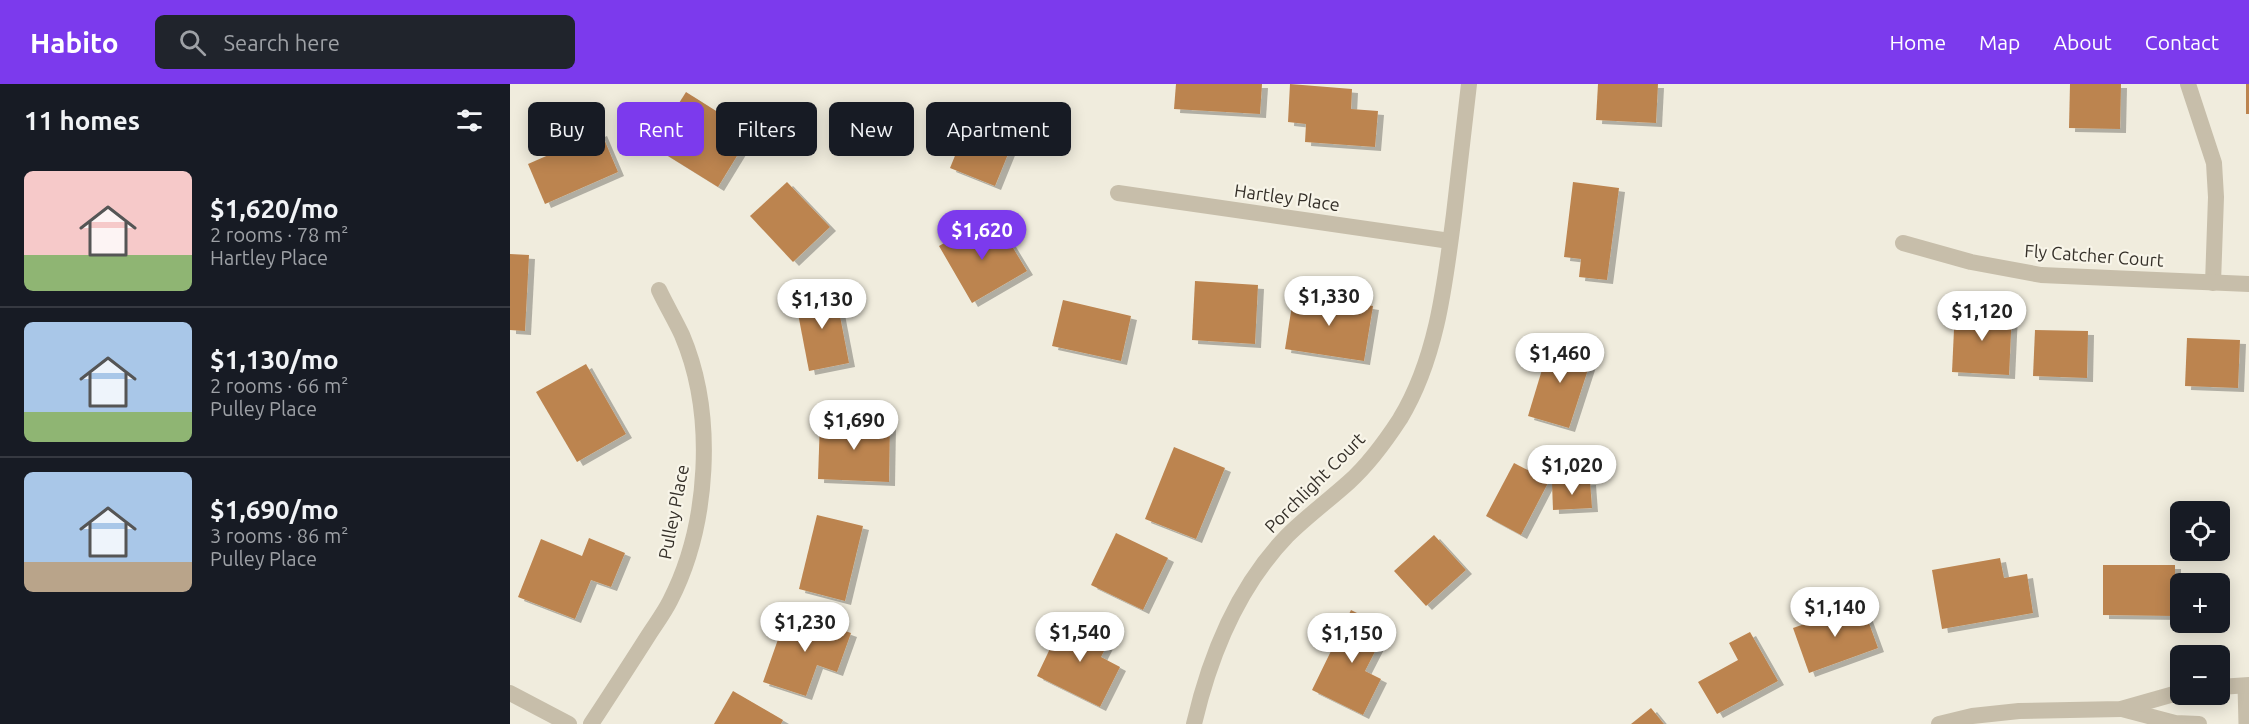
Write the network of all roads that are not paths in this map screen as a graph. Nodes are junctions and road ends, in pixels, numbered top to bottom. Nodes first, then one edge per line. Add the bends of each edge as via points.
1 (1469, 84) edge
2 (2188, 84) edge
3 (1118, 193) dead end
4 (1450, 241) junction
5 (1903, 243) dead end
6 (2213, 283) junction
7 (2249, 284) edge
8 (659, 290) dead end
9 (2247, 686) edge
10 (2230, 687) edge
11 (510, 693) edge
12 (2170, 697) edge
13 (2122, 717) edge
14 (569, 724) edge
15 (591, 724) edge
16 (1194, 724) edge
17 (1939, 724) edge
18 (2199, 724) edge
19 (2246, 724) edge

1 - 4 street, Porchlight Court
2 - 6 street via 2214,163
3 - 4 street, Hartley Place
4 - 16 street, Porchlight Court via 1438,322 1421,377 1401,417 1351,480 1287,536 1238,601 1218,643
5 - 6 street, Fly Catcher Court via 1971,262 2041,275
6 - 7 street, Fly Catcher Court
8 - 15 street, Pulley Place via 682,336 695,379 704,454 701,493 693,535 670,602
9 - 10 street
9 - 19 lane
11 - 14 street
12 - 13 street
13 - 17 street via 2019,711
13 - 18 street

